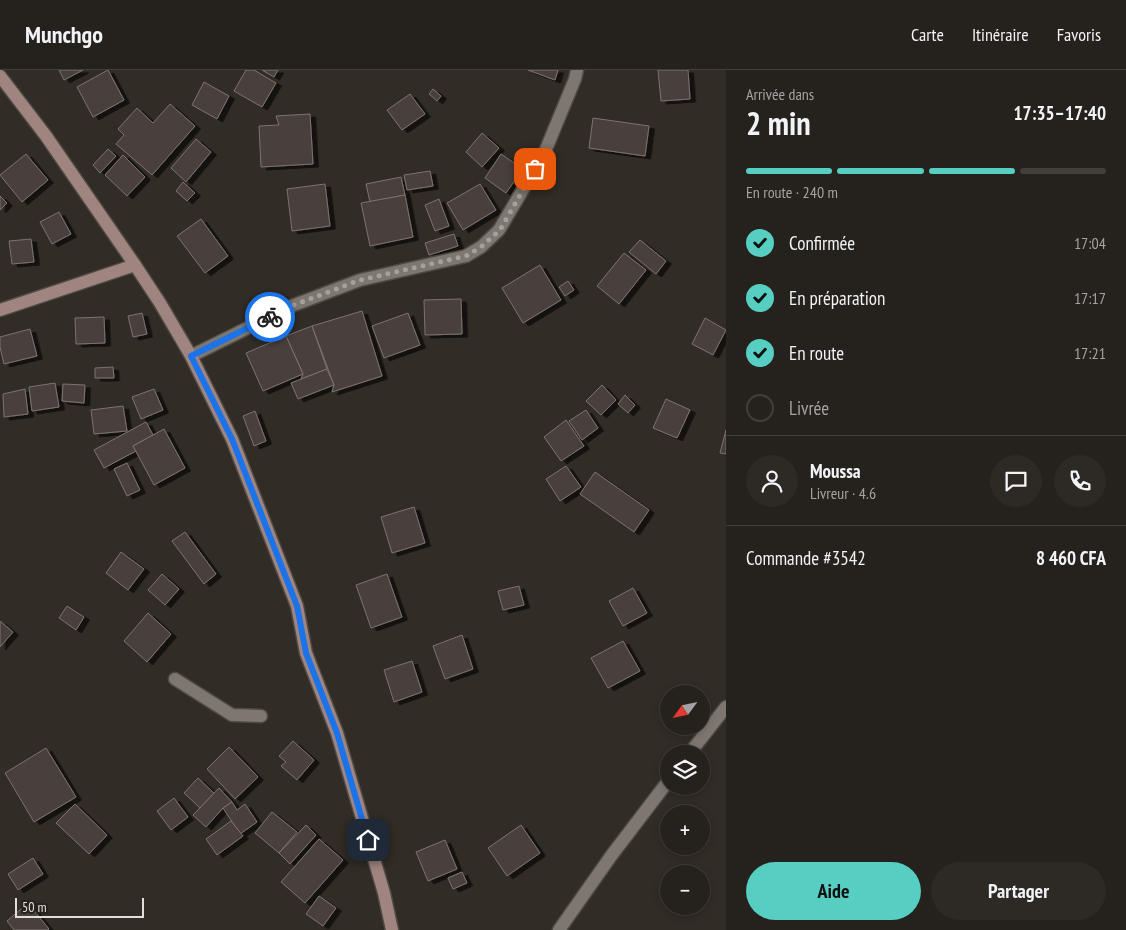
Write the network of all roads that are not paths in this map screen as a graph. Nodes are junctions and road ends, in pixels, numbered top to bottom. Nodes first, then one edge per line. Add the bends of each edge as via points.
1 (577, 70) edge
2 (0, 76) edge
3 (136, 265) junction
4 (0, 310) edge
5 (191, 356) junction
6 (175, 679) dead end
7 (726, 708) edge
8 (261, 716) dead end
9 (696, 745) edge
10 (660, 792) edge
11 (392, 930) edge
12 (559, 930) edge

1 - 5 street via 544,154 500,230 481,247 466,256 360,280 294,305
2 - 3 main road
3 - 4 main road
3 - 5 main road
5 - 11 main road via 232,439 297,606 306,653 337,733
6 - 8 street via 232,715
7 - 9 street
10 - 12 street

